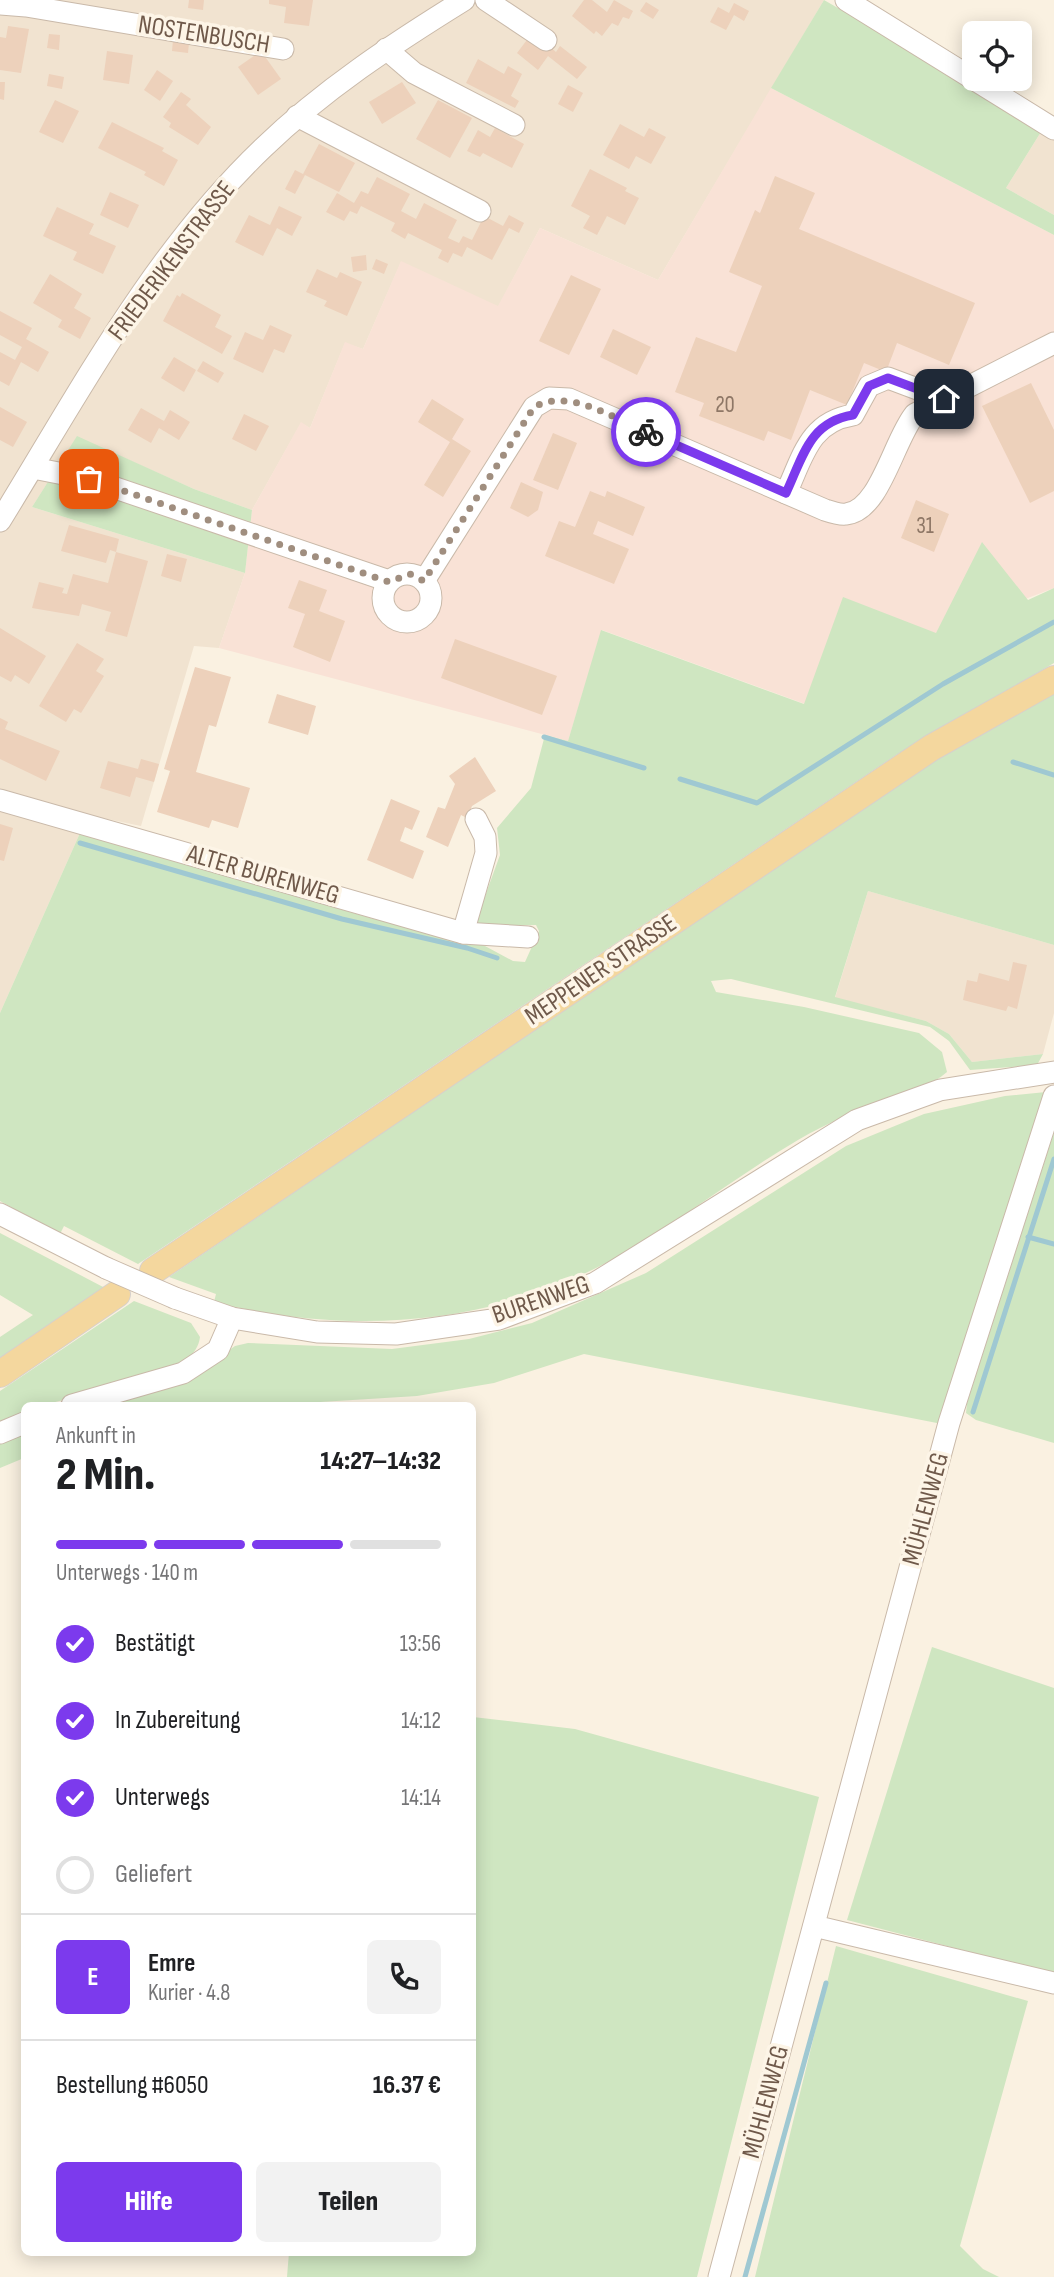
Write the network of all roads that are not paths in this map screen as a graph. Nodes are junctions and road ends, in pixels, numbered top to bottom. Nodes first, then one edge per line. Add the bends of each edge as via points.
1 (464, 0) edge
2 (486, 0) edge
3 (846, 0) edge
4 (28, 3) edge
5 (0, 4) edge
6 (546, 40) dead end
7 (283, 49) dead end
8 (386, 49) junction
9 (297, 116) junction
10 (514, 125) dead end
11 (1054, 129) edge
12 (480, 211) dead end
13 (1054, 343) edge
14 (944, 399) junction
15 (45, 447) junction
16 (33, 468) junction
17 (89, 479) junction
18 (786, 493) junction
19 (0, 521) edge
20 (424, 581) junction
21 (389, 582) junction
22 (1054, 679) edge
23 (0, 800) edge
24 (476, 819) dead end
25 (463, 933) junction
26 (528, 937) dead end
27 (1054, 1073) edge
28 (1054, 1096) edge
29 (0, 1214) edge
30 (153, 1270) dead end
31 (117, 1294) dead end
32 (232, 1318) junction
33 (0, 1374) edge
34 (82, 1402) edge
35 (21, 1424) edge
36 (0, 1433) edge
37 (814, 1926) junction
38 (1054, 1983) edge
39 (719, 2277) edge

1 - 8 street, FRIEDERIKENSTRASSE
2 - 6 street
3 - 11 street
4 - 5 street, NOSTENBUSCH
4 - 7 street, NOSTENBUSCH
8 - 9 street, FRIEDERIKENSTRASSE
8 - 10 street via 414,73
9 - 12 street
9 - 15 street, FRIEDERIKENSTRASSE via 225,187 169,255
13 - 14 street
14 - 18 street via 888,378 869,386 853,415 833,418 810,441
14 - 18 street via 915,414 903,428 872,499 861,510 845,515
15 - 16 street, FRIEDERIKENSTRASSE
15 - 17 street
16 - 17 street
16 - 19 street, FRIEDERIKENSTRASSE
17 - 21 street
18 - 20 street via 569,399 549,398 534,407
20 - 21 street via 410,574
20 - 21 street via 431,604 422,617 407,623 386,611 382,596
22 - 30 main road, MEPPENER STRASSE via 931,748
23 - 25 street, ALTER BURENWEG
24 - 25 street via 485,837 486,853
25 - 26 street, ALTER BURENWEG
27 - 32 street, BURENWEG via 940,1090 857,1120 595,1283 499,1319 396,1334 317,1332
28 - 37 street, MÜHLENWEG via 950,1423
29 - 32 street, BURENWEG, bridge via 106,1268
31 - 33 main road
32 - 34 street via 218,1350 183,1373
35 - 36 street
37 - 38 street
37 - 39 street, MÜHLENWEG

